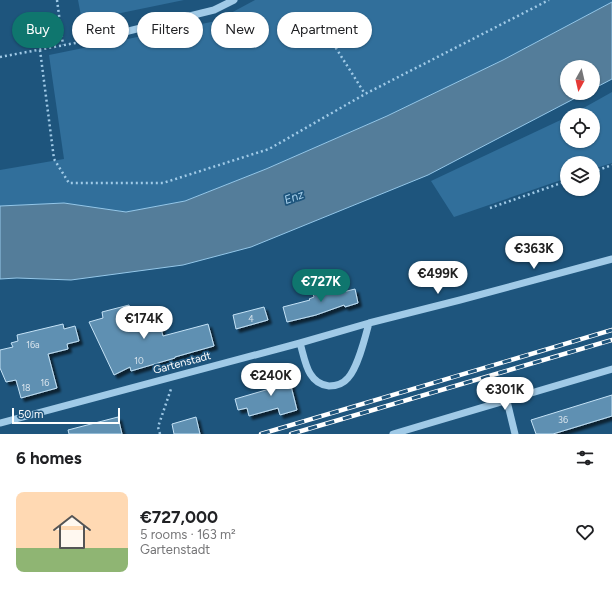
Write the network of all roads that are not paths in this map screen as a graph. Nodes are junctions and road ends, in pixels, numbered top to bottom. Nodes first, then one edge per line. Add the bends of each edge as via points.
1 (234, 0) edge
2 (129, 31) edge
3 (612, 260) edge
4 (369, 323) junction
5 (300, 343) junction
6 (612, 369) edge
7 (507, 401) junction
8 (0, 424) edge
9 (393, 434) edge
10 (515, 434) edge

1 - 2 street via 214,10
3 - 4 street, Gartenstadt
4 - 5 street, Gartenstadt
4 - 5 street via 354,369 348,378 334,386 324,385 312,377
5 - 8 street, Gartenstadt
6 - 7 street
7 - 9 street
7 - 10 street

